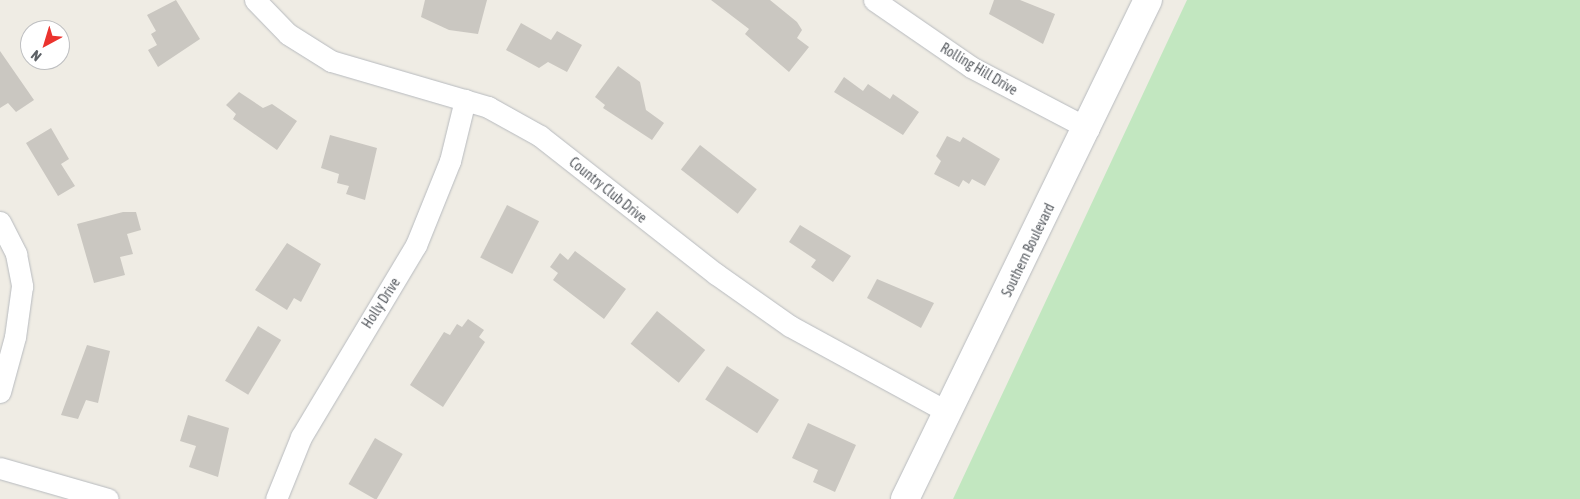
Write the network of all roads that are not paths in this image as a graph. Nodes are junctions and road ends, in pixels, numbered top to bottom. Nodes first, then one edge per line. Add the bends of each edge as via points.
1 (255, 0) edge
2 (874, 0) edge
3 (1148, 0) edge
4 (465, 100) junction
5 (1088, 129) junction
6 (0, 222) edge
7 (0, 392) edge
8 (948, 412) junction
9 (0, 468) edge
10 (108, 499) edge
11 (276, 499) edge
12 (905, 499) edge

1 - 4 street, Country Club Drive via 288,34 331,61
2 - 5 street, Rolling Hill Drive via 971,67
3 - 5 main road, Southern Boulevard
4 - 8 street, Country Club Drive via 505,115 540,136 716,274 790,326
4 - 11 street, Holly Drive via 450,161 416,246 305,429
5 - 8 main road, Southern Boulevard
6 - 7 street via 16,254 22,286 15,337
8 - 12 main road, Southern Boulevard
9 - 10 street

